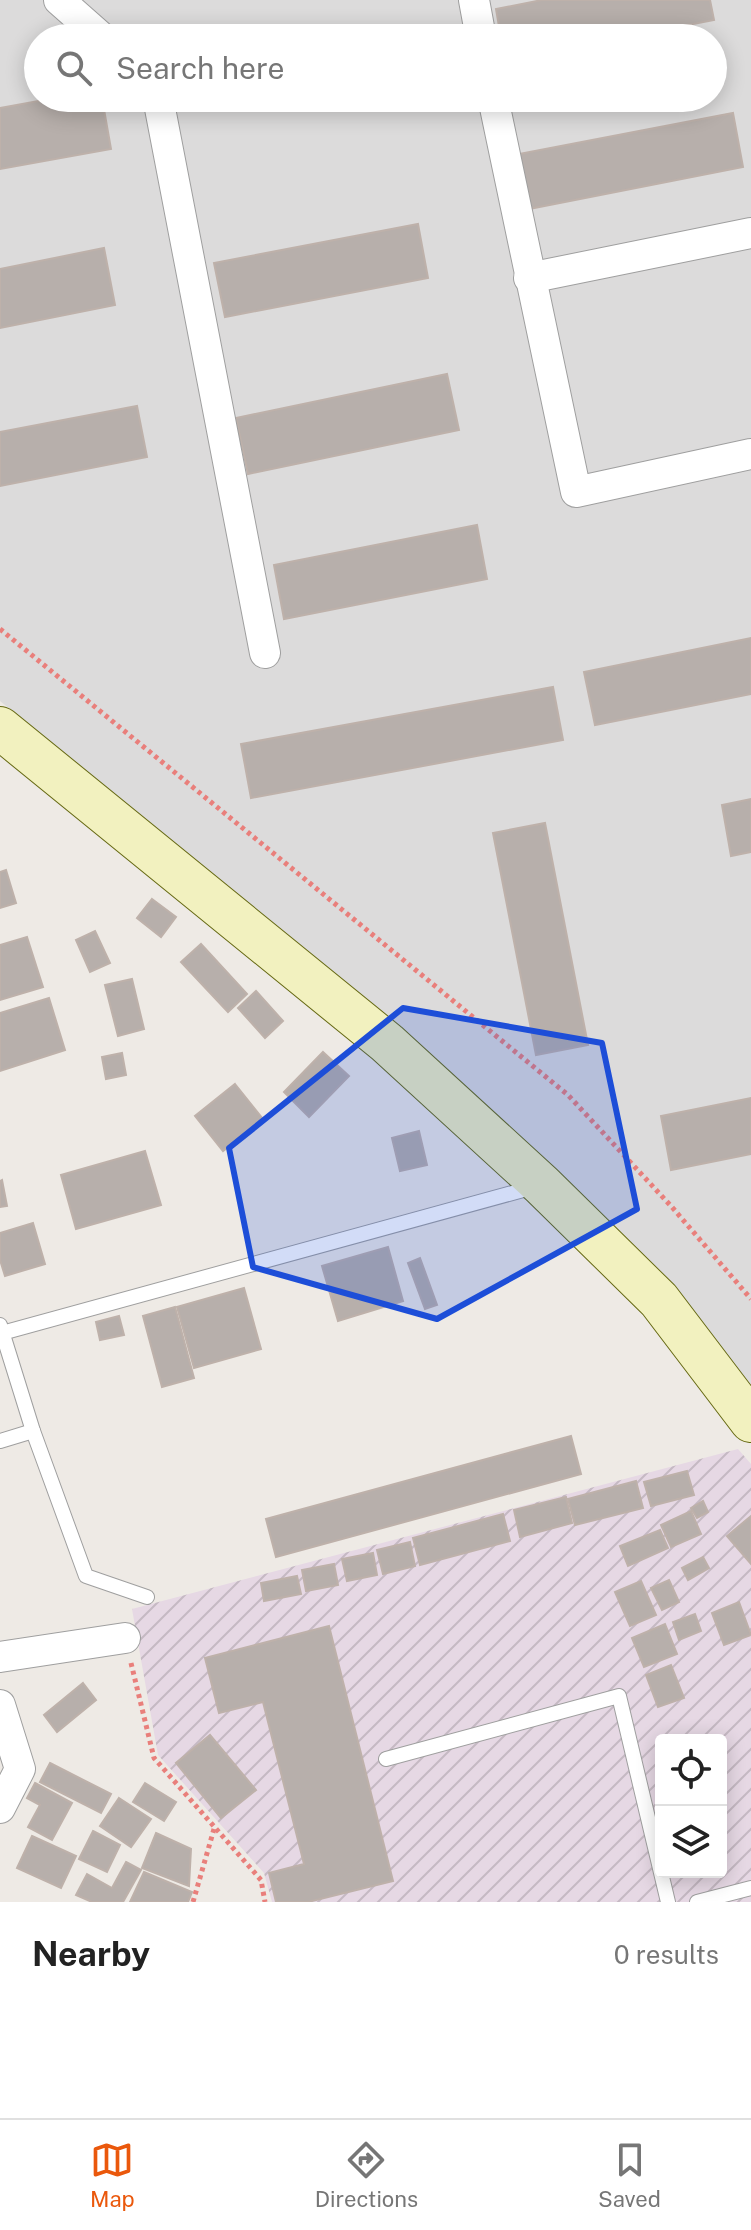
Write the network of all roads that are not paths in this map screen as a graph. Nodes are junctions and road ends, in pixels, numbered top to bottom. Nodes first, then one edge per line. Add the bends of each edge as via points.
1 (59, 0) edge
2 (474, 0) edge
3 (86, 24) edge
4 (478, 24) edge
5 (161, 112) edge
6 (496, 112) edge
7 (751, 233) edge
8 (529, 278) junction
9 (751, 454) edge
10 (265, 653) dead end
11 (0, 701) edge
12 (8, 743) edge
13 (542, 1185) junction
14 (1, 1329) edge
15 (751, 1389) edge
16 (751, 1421) edge
17 (33, 1431) junction
18 (0, 1441) edge
19 (147, 1597) dead end
20 (125, 1638) road end
21 (0, 1657) edge
22 (0, 1705) edge
23 (386, 1759) dead end
24 (0, 1808) edge
25 (751, 1888) edge
26 (668, 1902) edge
27 (697, 1902) edge

1 - 3 street
2 - 4 street
5 - 10 street
6 - 8 street
7 - 8 street
8 - 9 street via 576,492
11 - 15 main road via 394,1021 534,1149 669,1281
12 - 13 main road via 387,1043
13 - 14 lane
13 - 16 main road via 659,1300
14 - 17 lane
17 - 18 lane
17 - 19 lane via 86,1576
20 - 21 street
22 - 24 street via 20,1769
23 - 26 lane via 619,1696
25 - 27 lane

